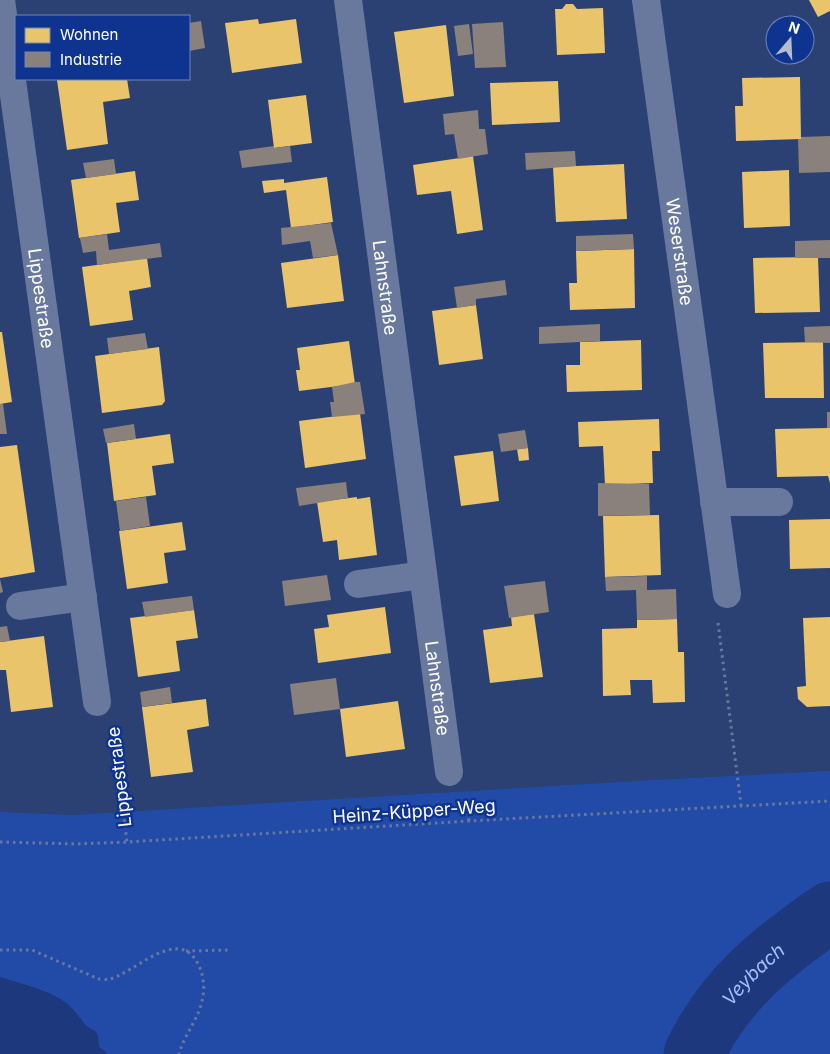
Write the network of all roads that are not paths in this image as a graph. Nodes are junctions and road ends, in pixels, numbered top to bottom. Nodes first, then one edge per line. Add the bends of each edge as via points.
1 (1, 0) edge
2 (348, 0) edge
3 (646, 0) edge
4 (714, 502) junction
5 (778, 502) dead end
6 (423, 575) junction
7 (358, 584) dead end
8 (727, 594) road end
9 (83, 597) junction
10 (20, 606) dead end
11 (105, 711) road end
12 (449, 772) dead end

1 - 9 street, Lippestraße
2 - 6 street, Lahnstraße
3 - 4 street, Weserstraße
4 - 5 street
4 - 8 street, Weserstraße
6 - 7 street
6 - 12 street, Lahnstraße
9 - 10 street
9 - 11 street, Lippestraße

